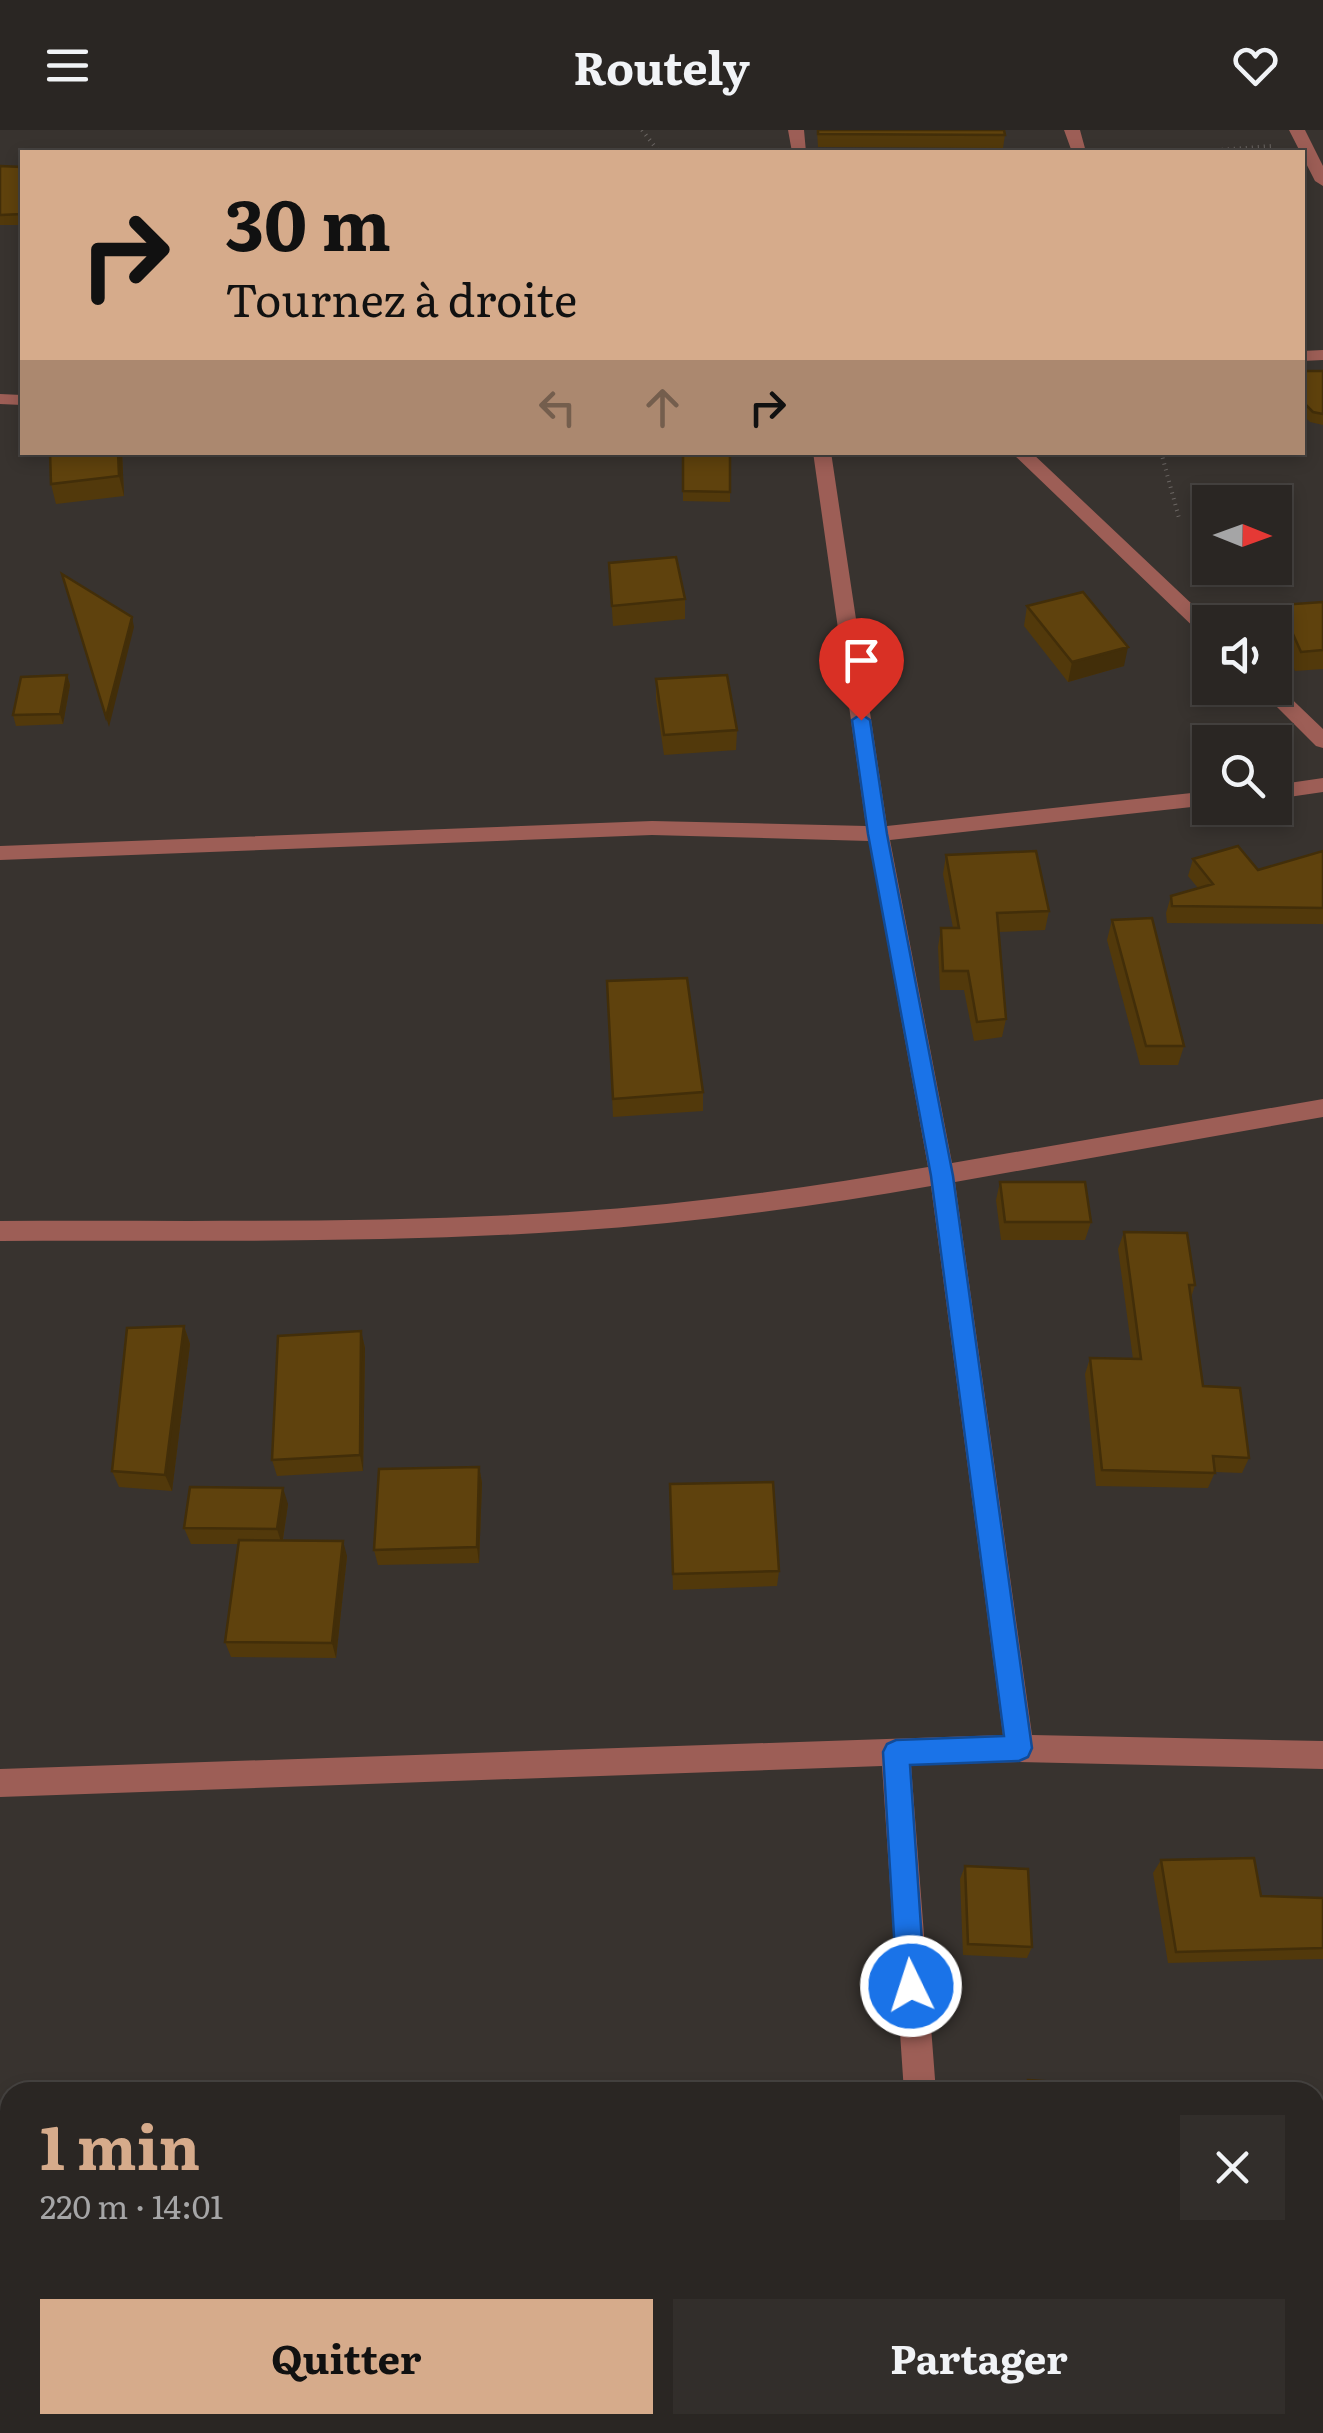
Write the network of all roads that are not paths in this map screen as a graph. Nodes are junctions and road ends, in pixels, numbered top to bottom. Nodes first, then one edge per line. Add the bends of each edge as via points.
1 (1300, 137) edge
2 (1323, 181) edge
3 (822, 455) edge
4 (1023, 455) edge
5 (1192, 615) edge
6 (1286, 705) edge
7 (1323, 741) edge
8 (1323, 785) edge
9 (1292, 790) edge
10 (1192, 800) edge
11 (878, 834) junction
12 (0, 853) edge
13 (1323, 1108) edge
14 (942, 1176) junction
15 (0, 1230) edge
16 (1019, 1748) junction
17 (896, 1752) junction
18 (1323, 1755) edge
19 (0, 1783) edge
20 (919, 2082) edge

1 - 2 street
3 - 11 street
4 - 5 street
6 - 7 street
8 - 9 street
10 - 11 street
11 - 12 street via 652,828
11 - 14 street
13 - 14 street
14 - 15 street via 754,1205 541,1224
14 - 16 street
16 - 17 street
16 - 18 street
17 - 19 street
17 - 20 street

